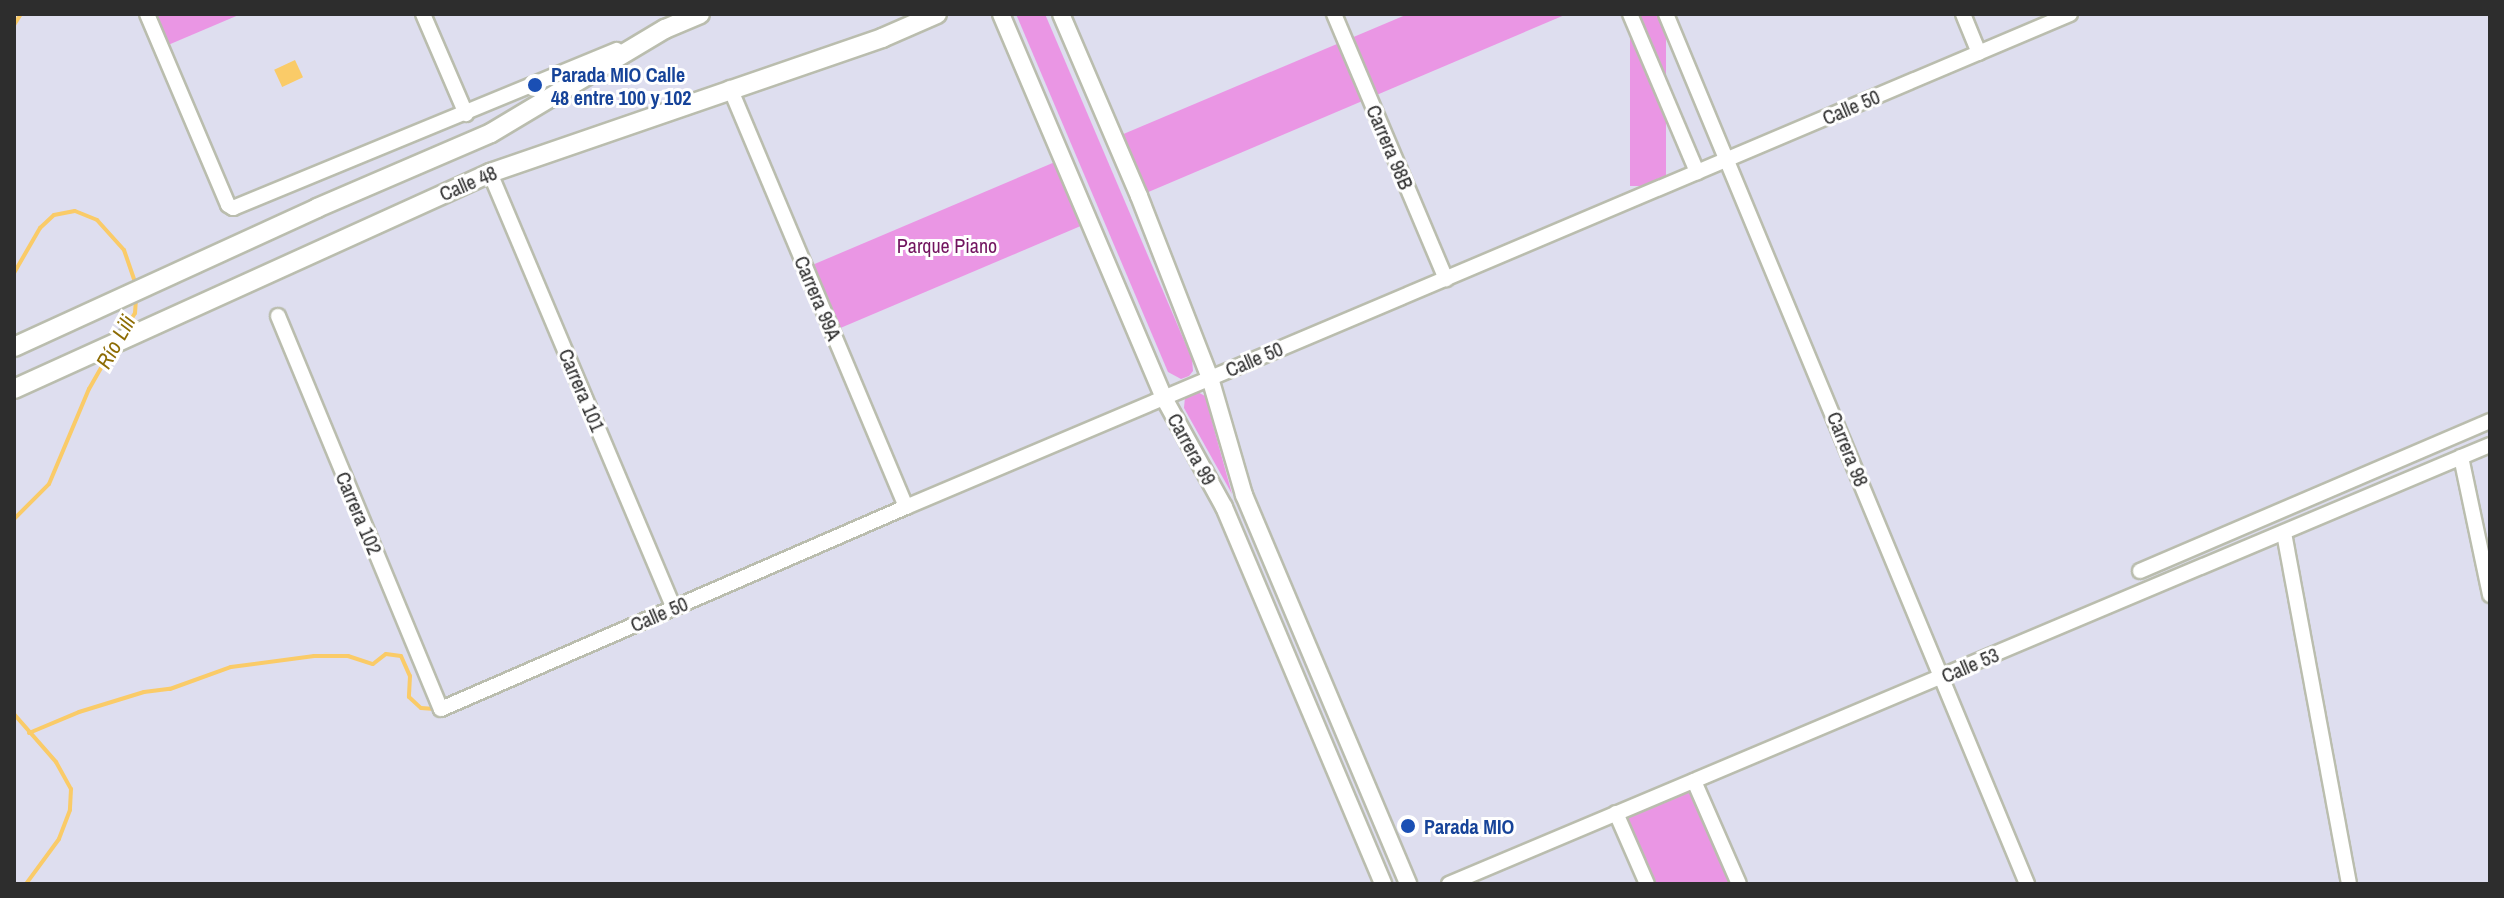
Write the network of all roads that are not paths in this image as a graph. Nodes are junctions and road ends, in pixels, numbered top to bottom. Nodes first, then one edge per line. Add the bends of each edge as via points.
1 (147, 14) edge
2 (423, 14) edge
3 (698, 14) edge
4 (937, 14) edge
5 (1001, 14) edge
6 (1061, 14) edge
7 (1334, 14) edge
8 (1630, 14) edge
9 (1666, 14) edge
10 (1963, 14) edge
11 (2070, 14) edge
12 (665, 29) junction
13 (1979, 53) junction
14 (730, 88) junction
15 (466, 114) junction
16 (1728, 159) junction
17 (1697, 172) junction
18 (490, 173) junction
19 (1446, 279) junction
20 (278, 316) dead end
21 (14, 347) edge
22 (1210, 378) junction
23 (14, 389) edge
24 (1164, 398) junction
25 (2490, 421) edge
26 (2490, 445) edge
27 (2461, 457) junction
28 (906, 507) junction
29 (2284, 533) junction
30 (2140, 571) dead end
31 (2490, 595) edge
32 (674, 608) junction
33 (1942, 677) junction
34 (441, 709) joint
35 (1694, 781) junction
36 (1616, 813) junction
37 (1383, 884) edge
38 (1408, 884) edge
39 (1449, 884) edge
40 (1647, 884) edge
41 (1739, 884) edge
42 (2027, 884) edge
43 (2349, 884) edge

1 - 15 street, Calle 48 via 233,208
2 - 15 street
3 - 12 main road, Calle 48
4 - 14 main road, Calle 48 via 882,38
5 - 24 street, Carrera 99
6 - 22 street, Carrera 99
7 - 19 street, Carrera 98B
8 - 17 street
9 - 16 street, Carrera 98
10 - 13 street
11 - 13 street, Calle 50
12 - 15 street, Calle 48
12 - 21 main road, Calle 48 via 491,133
13 - 16 street, Calle 50
14 - 18 main road, Calle 48
14 - 28 street, Carrera 99A
16 - 17 street, Calle 50
16 - 33 street, Carrera 98
17 - 19 street, Calle 50
18 - 23 main road, Calle 48
18 - 32 street, Carrera 101
19 - 22 street, Calle 50
20 - 34 street, Carrera 102
22 - 24 street, Calle 50
22 - 38 street, Carrera 99 via 1244,495
24 - 28 street, Calle 50
24 - 37 street, Carrera 99 via 1224,507
25 - 30 street
26 - 27 street, Calle 53
27 - 29 street, Calle 53
27 - 31 street
28 - 32 street, Calle 50
29 - 33 street, Calle 53
29 - 43 street
32 - 34 street, Calle 50
33 - 35 street, Calle 53
33 - 42 street, Carrera 98
35 - 36 street, Calle 53
35 - 41 street
36 - 39 street, Calle 53
36 - 40 street

